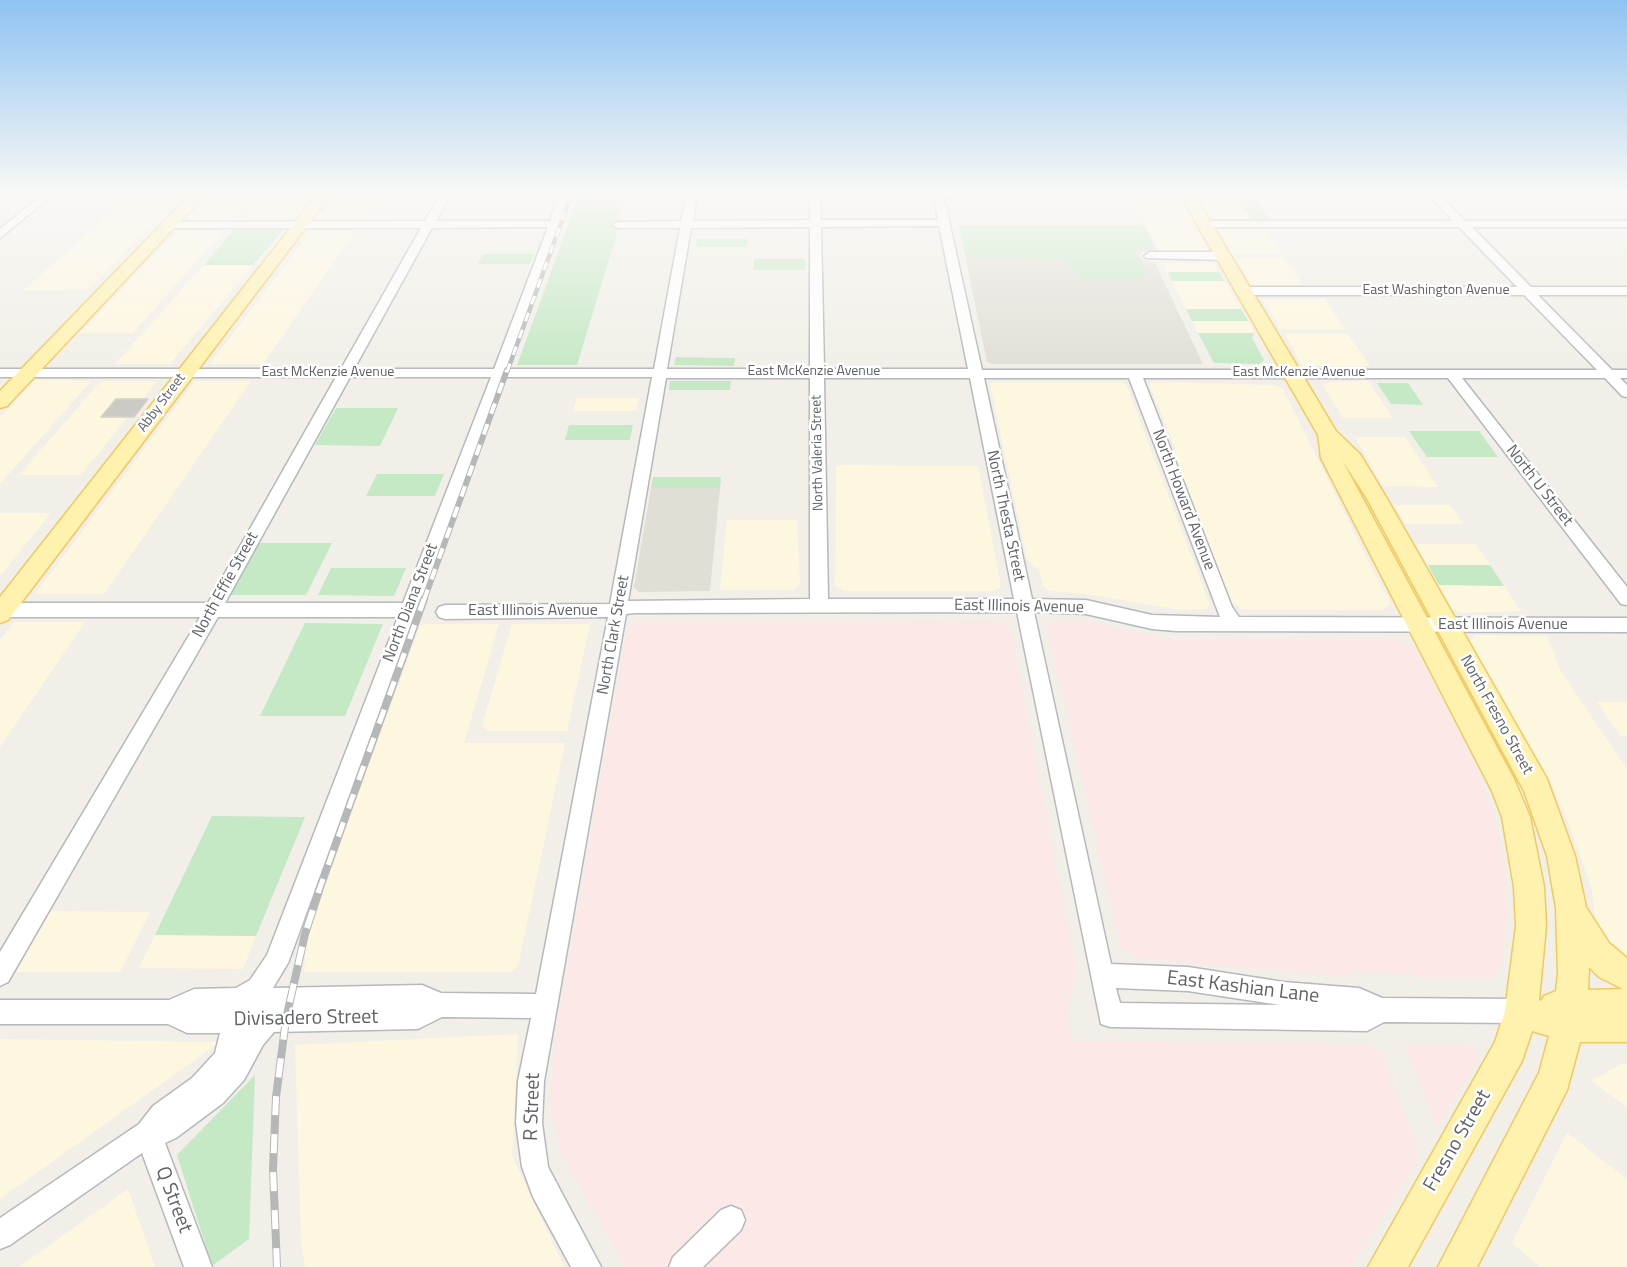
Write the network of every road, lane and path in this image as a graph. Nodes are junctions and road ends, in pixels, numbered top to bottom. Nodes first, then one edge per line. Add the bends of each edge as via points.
1 (143, 252) edge
2 (279, 252) edge
3 (412, 252) edge
4 (544, 252) edge
5 (681, 252) edge
6 (816, 252) edge
7 (950, 252) edge
8 (1222, 252) edge
9 (1490, 252) edge
10 (1150, 256) dead end
11 (1224, 256) junction
12 (1244, 291) junction
13 (1528, 291) junction
14 (1627, 291) edge
15 (818, 372) junction
16 (976, 372) junction
17 (0, 373) edge
18 (28, 373) junction
19 (185, 373) junction
20 (344, 373) junction
21 (499, 373) junction
22 (659, 373) junction
23 (1134, 373) junction
24 (1292, 374) junction
25 (1451, 374) junction
26 (1608, 374) junction
27 (1627, 374) edge
28 (1627, 393) edge
29 (0, 402) edge
30 (1328, 435) junction
31 (1627, 599) edge
32 (819, 605) junction
33 (1024, 605) junction
34 (618, 609) junction
35 (213, 610) junction
36 (408, 610) junction
37 (1, 611) edge
38 (445, 612) dead end
39 (1235, 625) junction
40 (1445, 625) junction
41 (1627, 625) edge
42 (1418, 626) junction
43 (1571, 908) junction
44 (0, 974) edge
45 (1627, 975) edge
46 (1103, 976) junction
47 (441, 1005) junction
48 (1627, 1005) edge
49 (545, 1006) junction
50 (1381, 1010) junction
51 (233, 1011) junction
52 (1521, 1011) junction
53 (0, 1012) edge
54 (1110, 1015) joint
55 (1570, 1016) junction
56 (268, 1020) junction
57 (1627, 1026) edge
58 (148, 1133) junction
59 (731, 1220) dead end
60 (0, 1235) edge
61 (198, 1267) edge
62 (587, 1267) edge
63 (683, 1267) edge
64 (1387, 1267) edge
65 (1457, 1267) edge

1 - 18 main road
2 - 19 main road, Abby Street
3 - 20 street, North Effie Street
4 - 21 street, North Diana Street
5 - 22 street, North Clark Street
6 - 15 street, North Valeria Street
7 - 16 street, North Thesta Street
8 - 11 main road, North Fresno Street
9 - 13 street
10 - 11 street
11 - 12 main road, North Fresno Street
12 - 13 street, East Washington Avenue
12 - 24 main road, North Fresno Street
13 - 14 street, East Washington Avenue
13 - 26 street
15 - 16 street, East McKenzie Avenue
15 - 22 street, East McKenzie Avenue
15 - 32 street, North Valeria Street
16 - 23 street, East McKenzie Avenue
16 - 33 street, North Thesta Street
17 - 18 street, East McKenzie Avenue
18 - 19 street, East McKenzie Avenue
18 - 29 main road
19 - 20 street, East McKenzie Avenue
19 - 37 main road, Abby Street
20 - 21 street, East McKenzie Avenue
20 - 35 street, North Effie Street
21 - 22 street, East McKenzie Avenue
21 - 36 street, North Diana Street
22 - 34 street, North Clark Street
23 - 24 street, East McKenzie Avenue
23 - 39 street, North Howard Avenue via 1224,609
24 - 25 street, East McKenzie Avenue
24 - 30 main road, North Fresno Street
25 - 26 street, East McKenzie Avenue
25 - 31 street, North U Street
26 - 27 street, East McKenzie Avenue
26 - 28 street
30 - 40 main road, North Fresno Street via 1353,459
30 - 42 main road, North Fresno Street via 1331,458
32 - 33 street, East Illinois Avenue
32 - 34 street, East Illinois Avenue
33 - 39 street, East Illinois Avenue via 1086,607 1152,622
33 - 46 street, North Thesta Street
34 - 38 street, East Illinois Avenue
34 - 49 street, North Clark Street
35 - 36 street
35 - 37 street
35 - 44 street, North Effie Street
36 - 51 street, North Diana Street via 276,963 258,988
39 - 42 street, East Illinois Avenue
40 - 41 street, East Illinois Avenue
40 - 42 street, East Illinois Avenue
40 - 43 main road, North Fresno Street via 1537,788 1561,856
42 - 52 main road, North Fresno Street via 1516,817 1531,926
43 - 45 main road via 1593,948 1610,966
43 - 55 main road, North Fresno Street via 1574,974
46 - 50 street, East Kashian Lane via 1188,979 1284,994 1359,1000
46 - 54 street, North Thesta Street
47 - 49 street, Divisadero Street
47 - 51 street, Divisadero Street via 422,997
47 - 56 street, Divisadero Street via 418,1017
48 - 55 main road
49 - 62 street, R Street via 531,1082 531,1146 543,1187
50 - 52 street, East Kashian Lane
50 - 54 street, East Kashian Lane via 1367,1019
51 - 53 street, Divisadero Street via 187,1021 170,1012
51 - 56 street, Divisadero Street
51 - 58 street via 232,1038 224,1062 201,1087 162,1115
52 - 55 main road
52 - 64 main road, Fresno Street via 1510,1049
55 - 57 main road
55 - 65 main road via 1556,1078
56 - 58 street via 254,1035 235,1071 214,1094 167,1129
58 - 60 street
58 - 61 street, Q Street
59 - 63 street

